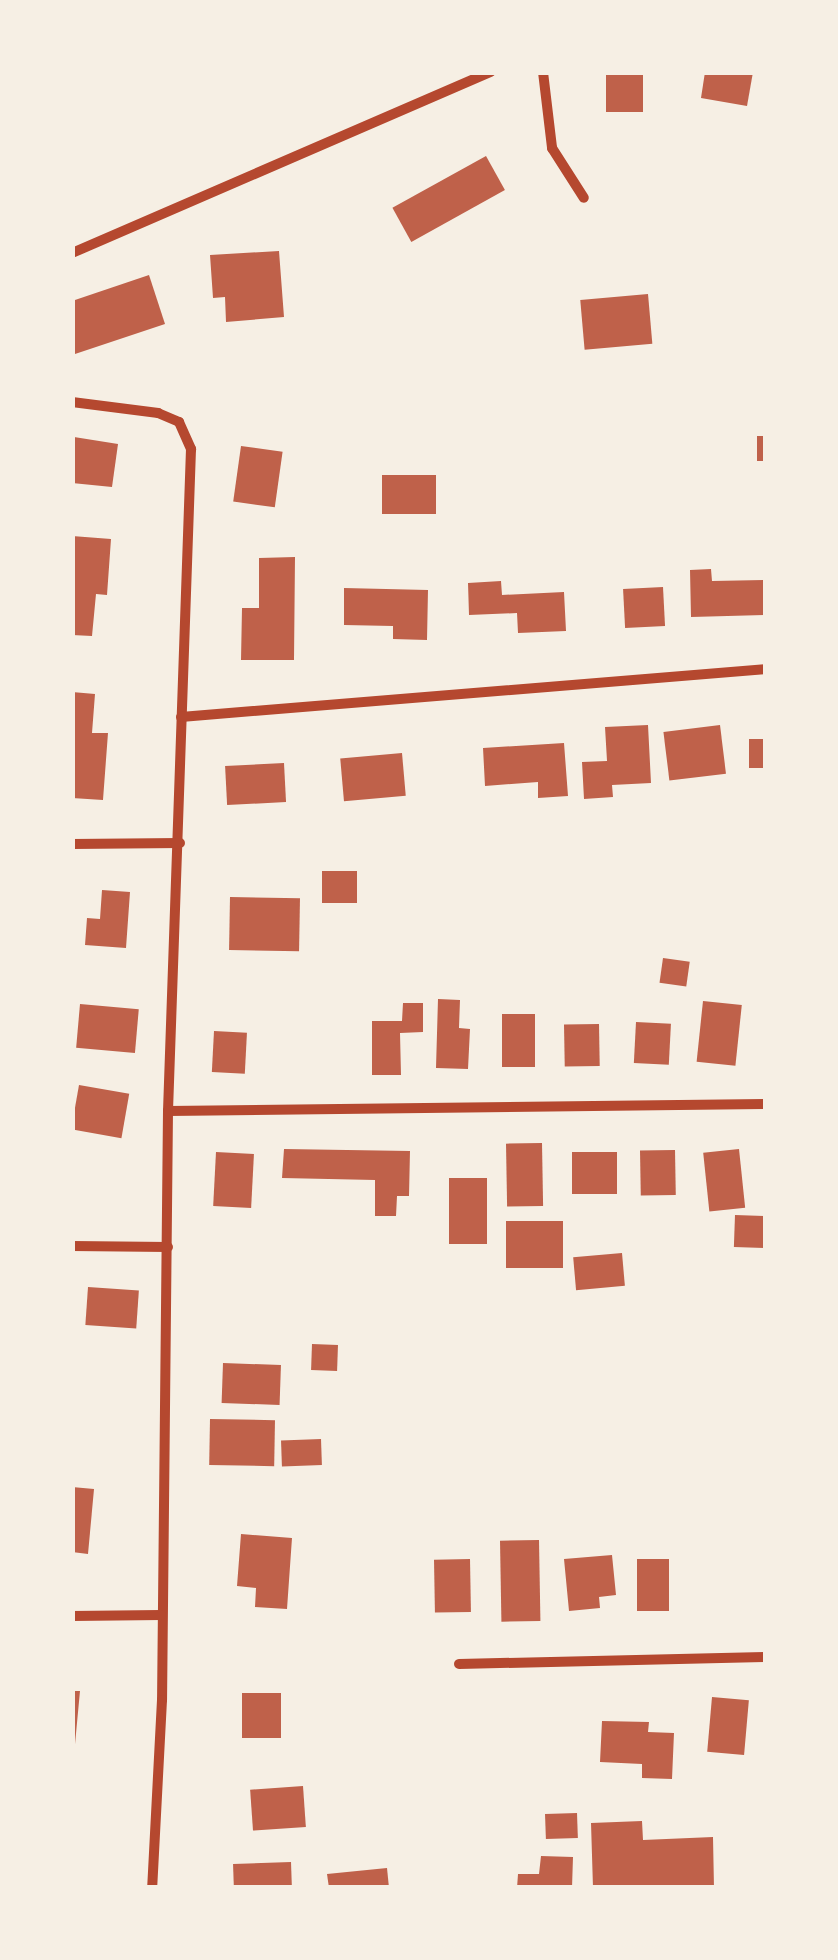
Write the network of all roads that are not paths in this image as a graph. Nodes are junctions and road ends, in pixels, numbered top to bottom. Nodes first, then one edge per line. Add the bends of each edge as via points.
1 (491, 72) edge
2 (543, 72) edge
3 (584, 198) dead end
4 (72, 253) edge
5 (72, 402) edge
6 (766, 669) edge
7 (181, 717) junction
8 (180, 843) junction
9 (72, 844) edge
10 (766, 1104) edge
11 (168, 1111) junction
12 (72, 1246) edge
13 (168, 1247) junction
14 (161, 1615) junction
15 (72, 1616) edge
16 (766, 1658) edge
17 (459, 1664) dead end
18 (152, 1888) edge

1 - 4 street
2 - 3 street via 552,148
5 - 7 street via 158,412 186,432
6 - 7 street
7 - 8 street
8 - 9 street
8 - 11 street
10 - 11 street
11 - 13 street
12 - 13 street
13 - 14 street
14 - 15 street
14 - 18 street
16 - 17 street

